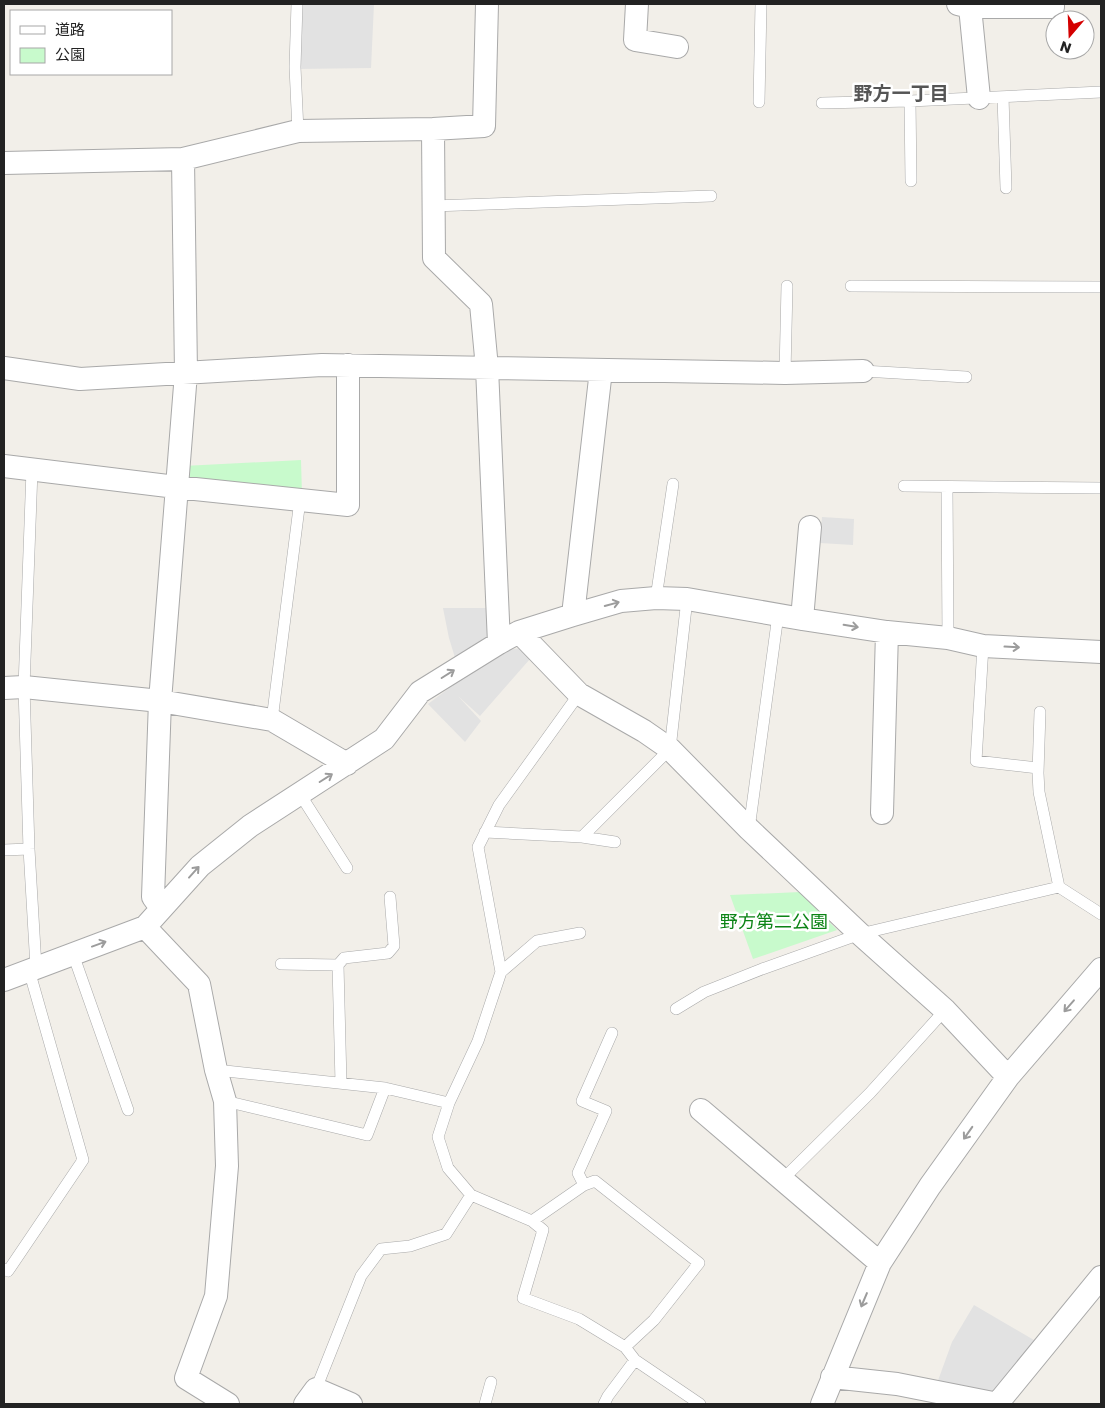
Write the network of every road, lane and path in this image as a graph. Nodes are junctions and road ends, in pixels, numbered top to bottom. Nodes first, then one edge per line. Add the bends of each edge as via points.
1 (297, 4) edge
2 (487, 4) edge
3 (637, 4) edge
4 (761, 4) edge
5 (1053, 4) edge
6 (963, 5) edge
7 (677, 47) dead end
8 (1101, 92) edge
9 (1003, 96) junction
10 (979, 98) junction
11 (910, 101) junction
12 (759, 102) dead end
13 (822, 103) dead end
14 (433, 129) junction
15 (298, 131) junction
16 (183, 158) junction
17 (4, 163) edge
18 (911, 181) dead end
19 (1006, 188) dead end
20 (711, 196) dead end
21 (433, 206) junction
22 (787, 286) dead end
23 (851, 286) dead end
24 (1101, 287) edge
25 (348, 365) junction
26 (4, 368) edge
27 (487, 368) junction
28 (601, 370) junction
29 (862, 371) joint
30 (186, 373) junction
31 (786, 373) junction
32 (966, 377) dead end
33 (4, 466) edge
34 (32, 470) junction
35 (673, 484) dead end
36 (904, 486) dead end
37 (947, 487) junction
38 (176, 488) junction
39 (1101, 488) edge
40 (300, 500) junction
41 (810, 527) dead end
42 (656, 598) junction
43 (687, 599) junction
44 (573, 615) junction
45 (778, 615) junction
46 (802, 619) junction
47 (519, 632) junction
48 (887, 632) junction
49 (948, 638) junction
50 (499, 643) junction
51 (983, 646) junction
52 (1101, 652) edge
53 (14, 687) edge
54 (579, 694) junction
55 (160, 701) junction
56 (1040, 712) dead end
57 (272, 720) junction
58 (670, 749) junction
59 (347, 764) junction
60 (1038, 768) junction
61 (300, 794) junction
62 (882, 813) dead end
63 (749, 829) junction
64 (485, 832) junction
65 (582, 837) junction
66 (615, 842) dead end
67 (29, 849) junction
68 (4, 850) edge
69 (347, 868) dead end
70 (1059, 887) junction
71 (390, 897) dead end
72 (161, 908) junction
73 (1101, 914) edge
74 (145, 927) junction
75 (580, 933) dead end
76 (860, 934) junction
77 (74, 954) junction
78 (281, 964) dead end
79 (338, 965) junction
80 (32, 969) junction
81 (1101, 970) edge
82 (501, 972) junction
83 (4, 980) edge
84 (676, 1009) dead end
85 (945, 1010) junction
86 (612, 1033) dead end
87 (216, 1070) junction
88 (1008, 1077) junction
89 (341, 1083) junction
90 (385, 1088) junction
91 (225, 1102) junction
92 (449, 1103) junction
93 (128, 1110) dead end
94 (701, 1110) dead end
95 (782, 1180) junction
96 (584, 1185) junction
97 (471, 1196) junction
98 (532, 1221) junction
99 (880, 1263) junction
100 (4, 1269) edge
101 (1101, 1277) edge
102 (625, 1347) junction
103 (635, 1360) junction
104 (832, 1377) junction
105 (491, 1382) dead end
106 (310, 1397) edge
107 (228, 1404) edge
108 (352, 1404) edge
109 (486, 1404) edge
110 (604, 1404) edge
111 (700, 1404) edge
112 (822, 1404) edge
113 (998, 1404) edge

1 - 15 lane
2 - 14 street via 484,126
3 - 7 street via 636,40
4 - 12 lane
5 - 6 street via 1053,7
6 - 10 street
8 - 9 lane
9 - 10 lane
9 - 19 lane
10 - 11 lane
11 - 13 lane
11 - 18 lane
14 - 15 street
14 - 21 street
15 - 16 street
16 - 17 street
16 - 30 street
20 - 21 lane
21 - 27 street via 434,258 481,304
22 - 31 lane
23 - 24 lane
25 - 27 street
25 - 30 street
25 - 40 street via 348,505
26 - 30 street via 80,379
27 - 28 street
27 - 50 street
28 - 31 street
28 - 44 street
29 - 31 street
29 - 32 lane
30 - 38 street
33 - 34 street
34 - 38 street
34 - 53 lane
35 - 42 lane
36 - 37 lane
37 - 39 lane
37 - 49 lane
38 - 40 street
38 - 55 street
40 - 57 lane
41 - 46 street
42 - 43 street
44 -> 42 street via 621,601
43 - 45 street
43 - 58 lane
44 - 47 street
45 - 46 street
45 - 63 lane
46 -> 48 street
47 - 50 street
47 - 54 street
48 - 49 street
48 - 62 street
49 - 51 street
59 -> 50 street via 384,739 420,692
51 -> 52 street
51 - 60 lane via 976,760
53 - 55 street
53 - 67 lane
54 - 58 street
54 - 64 lane via 499,805
55 - 57 street
55 - 72 street via 153,897
56 - 60 lane
57 - 59 street
58 - 63 street
58 - 65 lane
61 -> 59 street
60 - 70 lane via 1039,792
61 - 69 lane
72 -> 61 street via 200,866 250,826
63 - 76 street
64 - 65 lane
64 - 82 lane via 478,847
65 - 66 lane
67 - 68 lane
67 - 80 lane
70 - 73 lane
70 - 76 lane
71 - 79 lane via 394,946 388,953 344,958
72 - 74 street
77 -> 74 street
74 - 87 street via 199,984
75 - 82 lane via 537,942
76 - 84 lane via 704,992
76 - 85 street
77 - 80 street
77 - 93 lane
78 - 79 lane
79 - 89 lane
80 - 83 street
80 - 100 lane via 83,1160 8,1271
81 -> 88 street
82 - 92 lane via 478,1042
85 - 88 street
85 - 95 lane via 870,1093
86 - 96 lane via 582,1101 606,1111 578,1174
87 - 89 lane
87 - 91 street
88 -> 99 street
89 - 90 lane
90 - 91 lane via 367,1135
90 - 92 lane
91 - 107 street via 227,1166 216,1296 186,1378
92 - 97 lane via 438,1137 448,1168
94 - 95 street
95 - 99 street
96 - 98 lane
96 - 102 lane via 595,1181 699,1263 654,1320
97 - 98 lane
97 - 106 lane via 446,1234 410,1246 381,1249 361,1276
98 - 102 lane via 543,1230 523,1298 579,1319
99 -> 104 street
101 - 113 street
102 - 103 lane
103 - 110 lane
103 - 111 lane
104 - 112 street
104 - 113 street via 898,1384
105 - 109 lane
106 - 108 street

